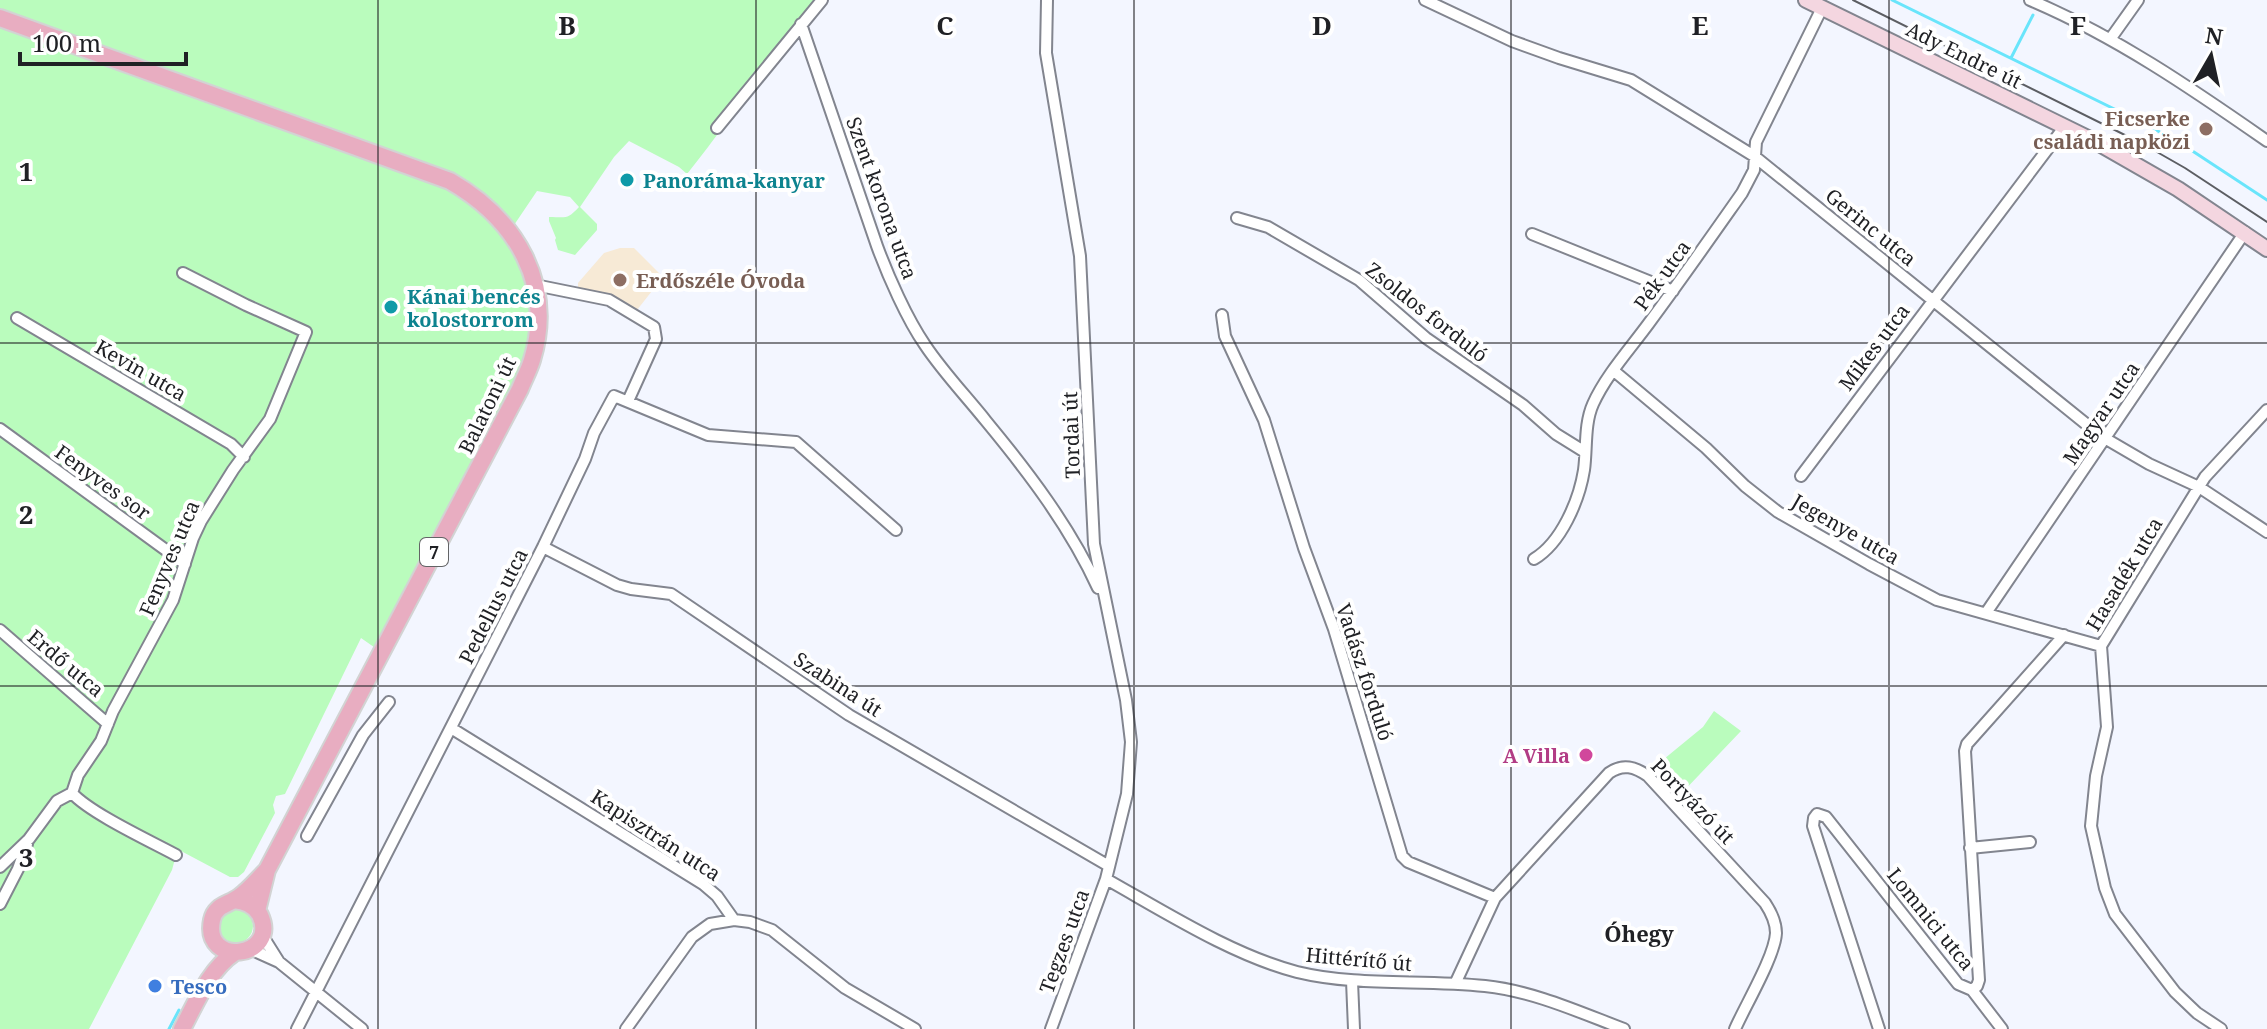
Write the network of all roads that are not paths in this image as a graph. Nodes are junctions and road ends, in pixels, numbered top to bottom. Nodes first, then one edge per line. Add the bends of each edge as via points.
1 (822, 0) edge
2 (1047, 0) edge
3 (1425, 0) edge
4 (1806, 0) edge
5 (2030, 0) edge
6 (2138, 0) edge
7 (2057, 6) edge
8 (1822, 8) junction
9 (0, 18) edge
10 (801, 24) junction
11 (2111, 38) junction
12 (2065, 126) junction
13 (717, 128) dead end
14 (2267, 141) edge
15 (1754, 156) junction
16 (1237, 218) dead end
17 (2245, 232) junction
18 (1532, 234) dead end
19 (2267, 249) edge
20 (183, 273) dead end
21 (535, 285) junction
22 (1673, 291) junction
23 (1933, 299) junction
24 (1222, 315) dead end
25 (17, 318) dead end
26 (1614, 371) junction
27 (628, 401) junction
28 (2267, 410) edge
29 (0, 429) edge
30 (2105, 439) junction
31 (1585, 452) junction
32 (244, 457) junction
33 (1801, 476) dead end
34 (2199, 487) junction
35 (896, 530) dead end
36 (2267, 532) edge
37 (543, 547) junction
38 (1534, 559) dead end
39 (185, 564) junction
40 (1109, 612) junction
41 (1986, 613) junction
42 (1, 633) edge
43 (2064, 635) junction
44 (2101, 646) junction
45 (389, 702) dead end
46 (108, 724) junction
47 (451, 728) junction
48 (72, 793) junction
49 (304, 799) junction
50 (322, 808) junction
51 (307, 836) dead end
52 (29, 839) junction
53 (2030, 842) dead end
54 (1970, 848) junction
55 (176, 855) dead end
56 (1109, 866) junction
57 (0, 867) edge
58 (267, 870) junction
59 (1106, 879) junction
60 (1495, 898) junction
61 (234, 900) junction
62 (0, 904) edge
63 (257, 911) junction
64 (734, 920) junction
65 (262, 935) junction
66 (216, 942) junction
67 (242, 951) junction
68 (279, 962) junction
69 (1352, 981) junction
70 (207, 982) junction
71 (1455, 984) junction
72 (1972, 990) junction
73 (316, 991) junction
74 (182, 1029) edge
75 (297, 1029) edge
76 (362, 1029) edge
77 (626, 1029) edge
78 (915, 1029) edge
79 (1051, 1029) edge
80 (1354, 1029) edge
81 (1624, 1029) edge
82 (1735, 1029) edge
83 (1879, 1029) edge
84 (2002, 1029) edge
85 (2221, 1029) edge

1 - 10 street
2 - 40 street, Tordai út via 1046,53 1080,256 1094,544
3 - 15 street, Gerinc utca via 1512,41 1631,80
4 - 8 street, Ady Endre út
5 - 7 street
6 - 11 street
7 - 11 street
8 - 12 street, Ady Endre út
8 - 15 street, Pék utca via 1756,142
9 - 21 main road, Balatoni út / 7 via 450,181 482,202 510,231
10 - 13 street
10 - 40 street, Szent korona utca via 881,257 924,345 1064,525
11 - 14 street
12 - 17 street, Ady Endre út
12 - 23 street, Mikes utca
15 - 22 street, Pék utca via 1754,170 1742,193
15 - 23 street, Gerinc utca
16 - 31 street, Zsoldos forduló via 1268,227 1359,280 1426,338
17 - 19 street, Ady Endre út
17 - 30 street, Magyar utca
18 - 22 street
20 - 32 street, Fenyves utca via 306,332 270,419
21 - 27 street via 609,300 654,327 656,339
21 - 49 main road, Balatoni út / 7 via 536,333 520,389
22 - 26 street, Pék utca
23 - 30 street, Gerinc utca
23 - 33 street, Mikes utca
24 - 60 street, Vadász forduló via 1225,336 1264,420 1334,629 1402,856
25 - 32 street, Kevin utca via 231,444
26 - 31 street, Pék utca via 1592,405
26 - 41 street, Jegenye utca via 1789,519 1937,600
27 - 35 street via 708,435 796,442
27 - 37 street, Pedellus utca via 618,396 611,400
28 - 34 street, Hasadék utca
29 - 39 street, Fenyves sor
30 - 34 street, Gerinc utca
30 - 41 street, Magyar utca
31 - 38 street, Pék utca via 1576,499 1555,540
32 - 39 street, Fenyves utca via 201,521
34 - 36 street, Gerinc utca
34 - 44 street, Hasadék utca
37 - 47 street, Pedellus utca
37 - 56 street, Szabina út via 617,585 671,594 849,715
39 - 46 street, Fenyves utca via 173,600
40 - 56 street, Tordai út via 1131,742 1127,794
41 - 43 street, Jegenye utca
42 - 46 street, Erdő utca
43 - 44 street, Jegenye utca
43 - 54 street, Lomnici utca via 1967,744
44 - 85 street, Hasadék utca via 2107,727 2091,826 2105,888 2115,914 2175,992
45 - 50 street via 363,735
46 - 48 street, Fenyves utca
47 - 64 street, Kapisztrán utca via 703,884
47 - 73 street, Pedellus utca
48 - 52 street, Fenyves utca via 57,801
48 - 55 street
49 - 50 street
49 - 58 main road, Balatoni út / 7
50 - 51 street
52 - 57 street, Fenyves utca
52 - 62 street
53 - 54 street
54 - 72 street, Lomnici utca via 1979,980
56 - 59 street, Tegzes utca
58 - 61 main road, Balatoni út / 7
58 - 63 main road, Balatoni út / 7
59 - 69 street, Hittérítő út via 1267,963
59 - 79 street, Tegzes utca
60 - 71 street
60 - 82 street, Portyázó út via 1609,773 1636,768 1765,903 1774,922 1772,951
61 - 63 main road
61 - 66 main road, Balatoni út / 7 via 213,915
63 - 65 main road, Balatoni út / 7
64 - 77 street via 710,924 692,937
64 - 78 street via 772,930 845,988
65 - 67 main road, Balatoni út / 7
65 - 68 street
66 - 67 main road via 224,950
66 - 70 main road, Balatoni út / 7
67 - 68 street
67 - 70 main road, Balatoni út / 7 via 228,957
68 - 73 street
69 - 71 street, Hittérítő út
69 - 80 street
70 - 74 main road, Balatoni út / 7
71 - 81 street, Hittérítő út via 1519,992
72 - 83 street, Lomnici utca via 1958,984 1826,817 1817,814 1813,826
72 - 84 street
73 - 75 street, Pedellus utca
73 - 76 street

